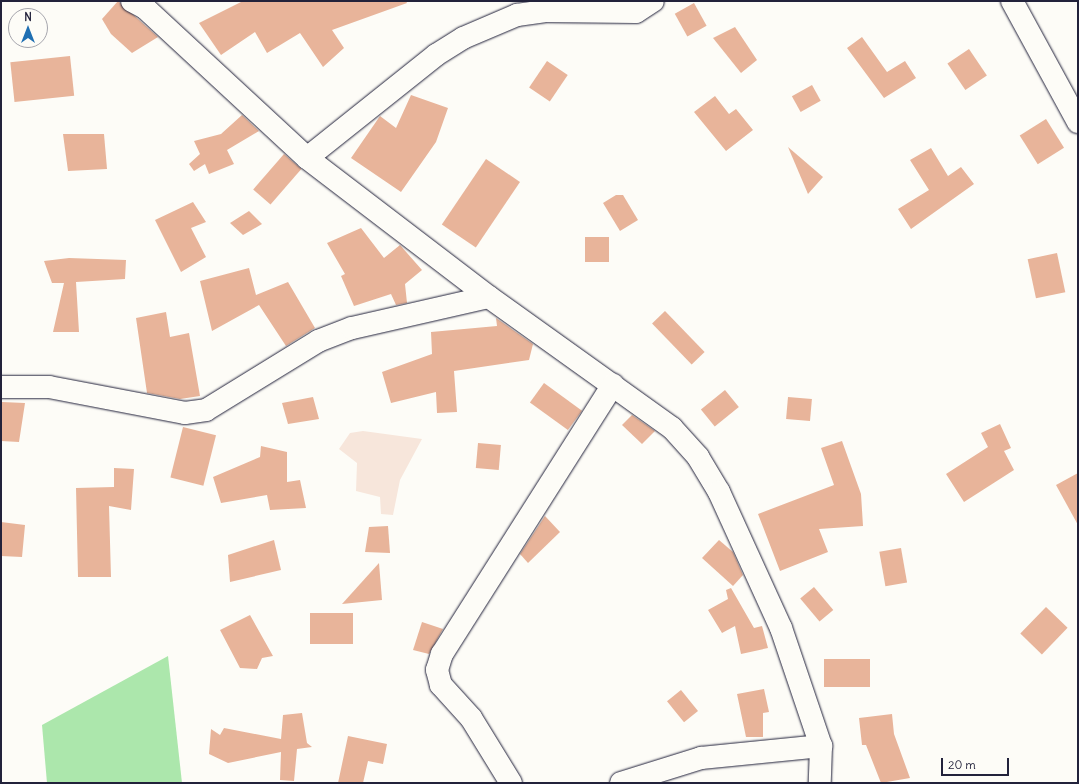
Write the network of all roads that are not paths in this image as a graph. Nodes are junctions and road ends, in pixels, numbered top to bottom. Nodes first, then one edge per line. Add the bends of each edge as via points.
1 (132, 1) edge
2 (653, 1) edge
3 (1012, 1) edge
4 (1078, 122) edge
5 (307, 158) junction
6 (489, 296) junction
7 (613, 386) junction
8 (1, 387) edge
9 (821, 746) junction
10 (511, 783) edge
11 (621, 783) edge
12 (820, 783) edge

1 - 5 street via 145,8
2 - 5 street via 636,12 544,11 517,15 464,38 436,55
3 - 4 street
5 - 6 street
6 - 7 street
6 - 8 street via 352,328 318,341 206,410 185,413 48,387
7 - 9 street via 672,428 698,457 719,492 781,628
7 - 10 street via 442,654 437,670 442,685 471,718
9 - 11 street via 701,758
9 - 12 street

